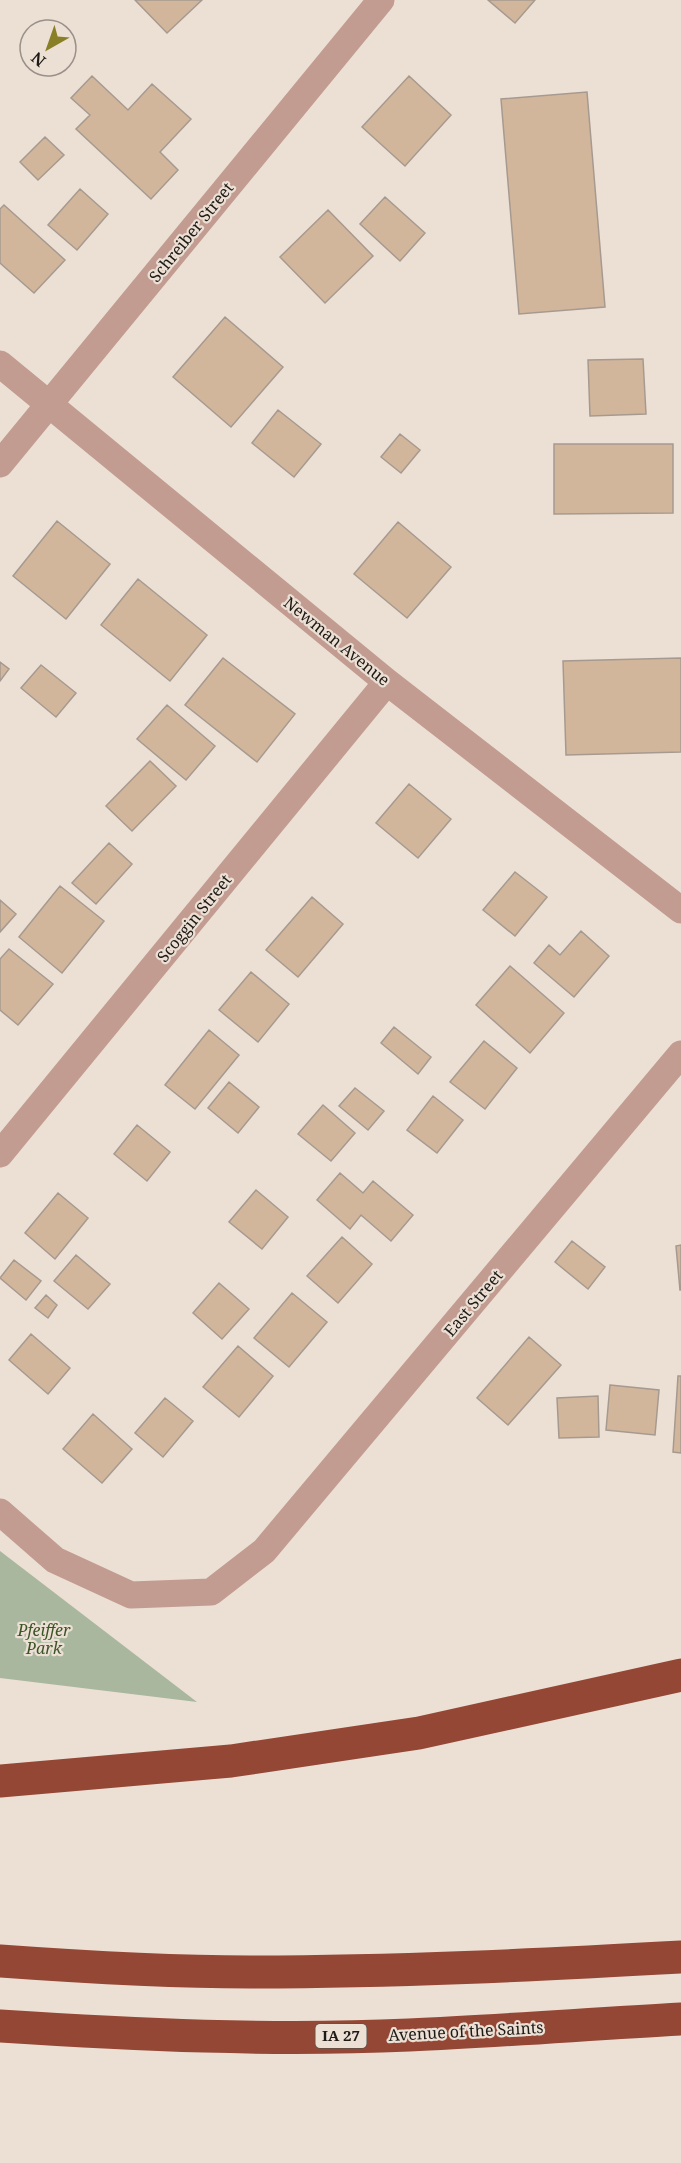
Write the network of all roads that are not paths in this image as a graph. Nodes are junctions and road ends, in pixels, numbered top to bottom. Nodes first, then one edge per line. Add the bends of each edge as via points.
1 (381, 0) edge
2 (0, 364) edge
3 (49, 405) junction
4 (0, 464) edge
5 (387, 682) junction
6 (681, 910) edge
7 (681, 1054) edge
8 (0, 1154) edge
9 (0, 1512) edge
10 (681, 1676) edge
11 (0, 1781) edge
12 (681, 1957) edge
13 (0, 1961) edge
14 (681, 2019) edge
15 (0, 2026) edge

1 - 3 street, Schreiber Street
2 - 3 street, Newman Avenue
3 - 4 street, Schreiber Street
3 - 5 street, Newman Avenue
5 - 6 street, Newman Avenue
5 - 8 street, Scoggin Street
7 - 9 street, East Street via 264,1551 211,1592 131,1595 55,1560
10 - 11 highway via 419,1733 231,1761
12 - 13 highway via 412,1970 247,1972
14 - 15 highway, Avenue of the Saints / IA 27 via 408,2035 244,2036

